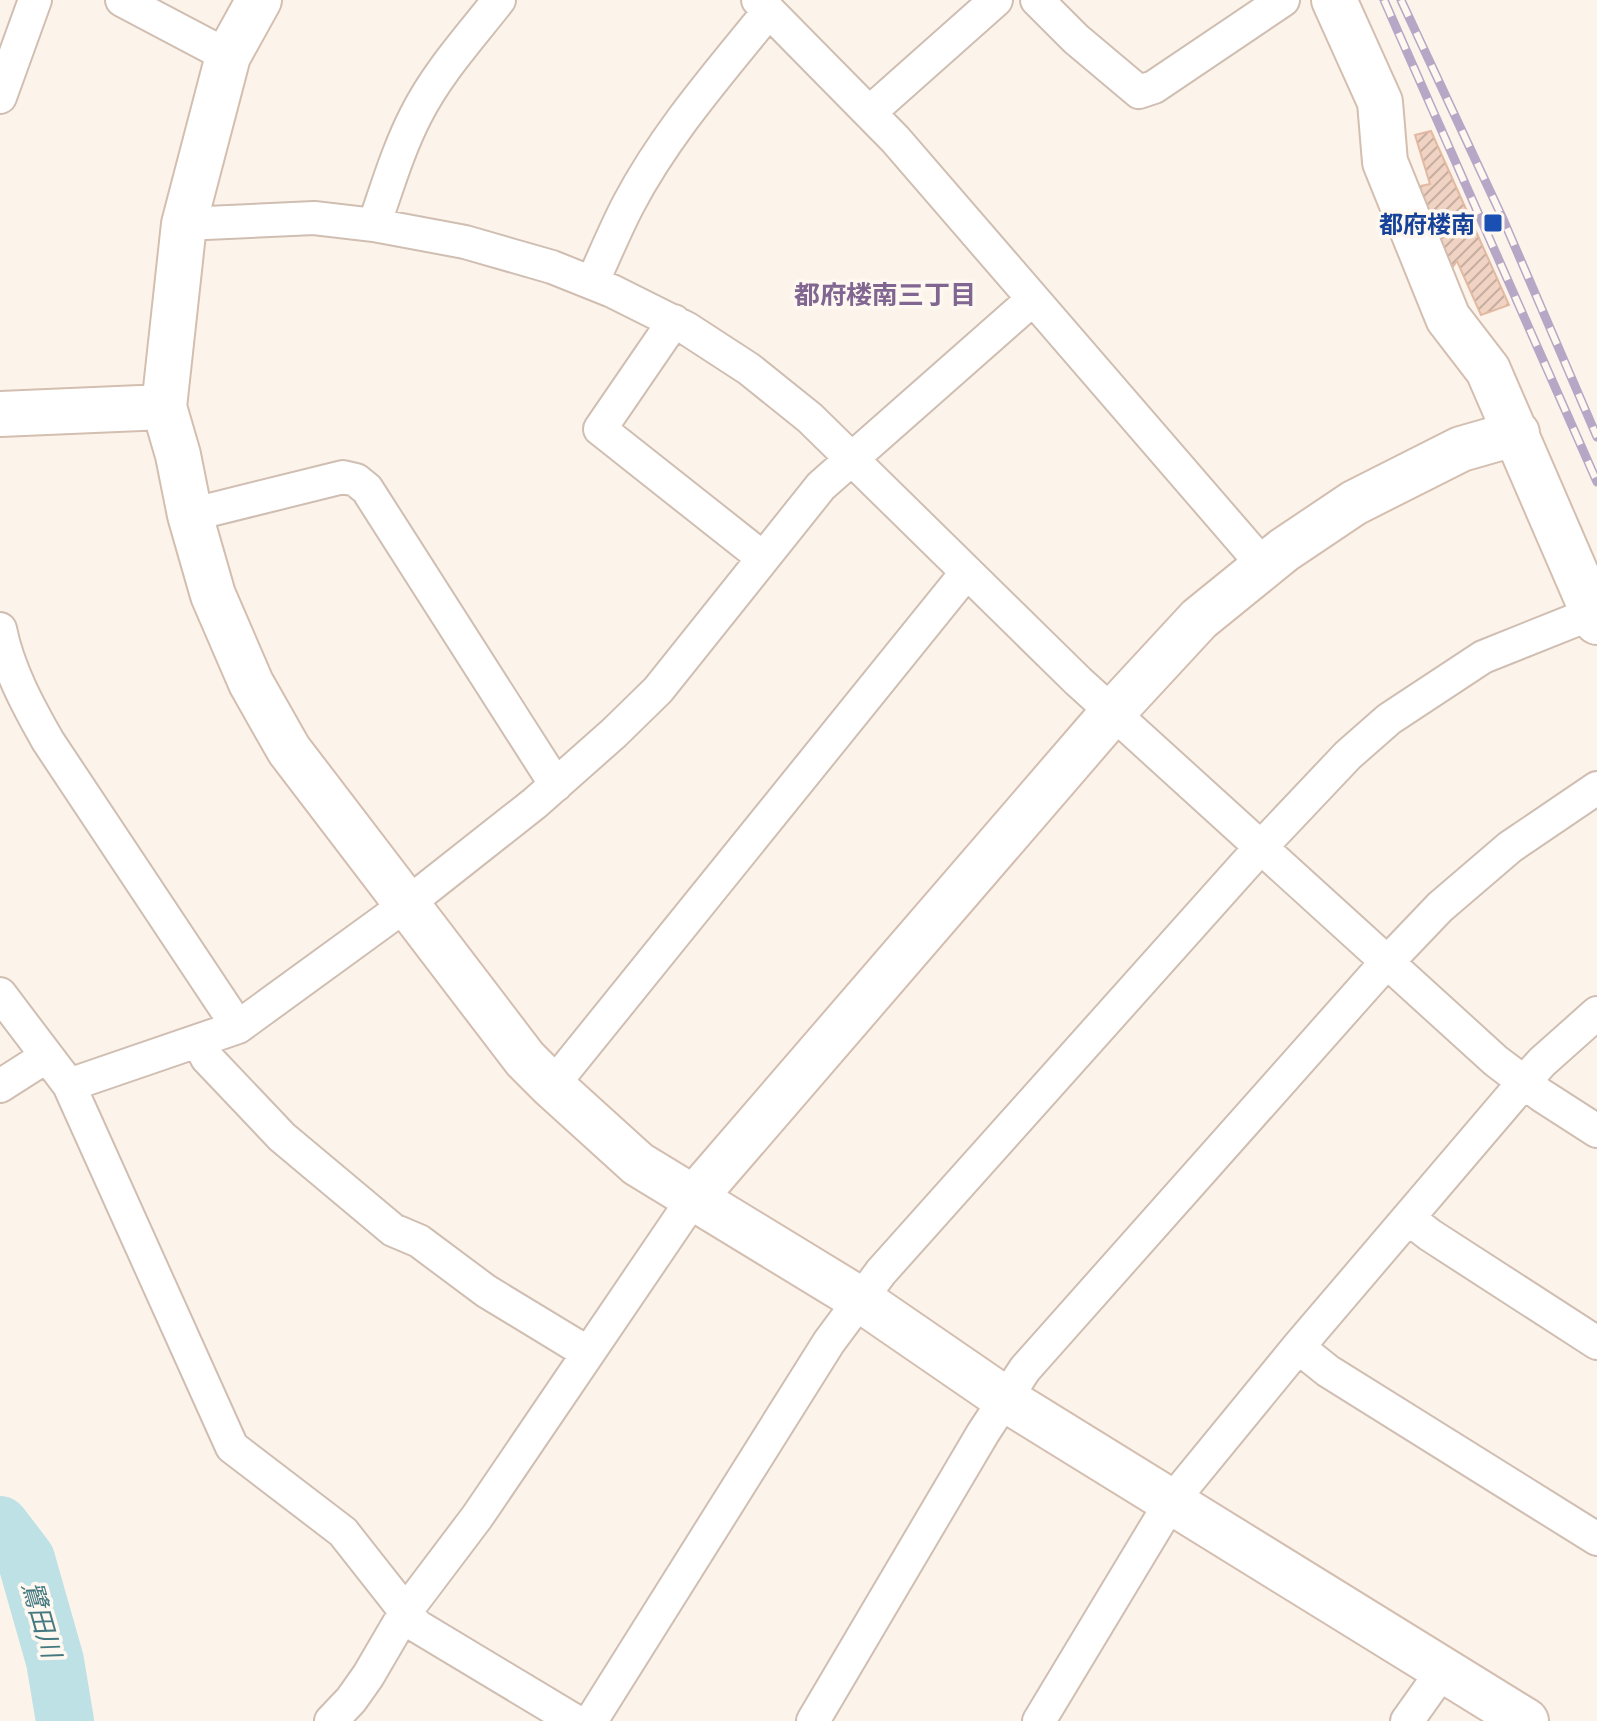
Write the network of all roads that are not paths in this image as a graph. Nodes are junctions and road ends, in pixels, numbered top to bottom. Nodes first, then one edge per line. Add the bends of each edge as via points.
1 (35, 0) edge
2 (122, 0) edge
3 (259, 0) edge
4 (499, 0) edge
5 (996, 0) edge
6 (1037, 0) edge
7 (1283, 0) edge
8 (1334, 0) edge
9 (764, 6) edge
10 (228, 56) junction
11 (0, 97) edge
12 (870, 112) junction
13 (184, 224) junction
14 (374, 225) junction
15 (592, 283) junction
16 (1033, 299) junction
17 (674, 321) junction
18 (164, 407) junction
19 (0, 414) edge
20 (1517, 433) junction
21 (852, 459) junction
22 (190, 515) junction
23 (763, 558) junction
24 (1264, 566) junction
25 (967, 572) junction
26 (1595, 617) edge
27 (0, 629) edge
28 (1113, 712) junction
29 (556, 785) junction
30 (1597, 788) edge
31 (1261, 847) junction
32 (407, 904) junction
33 (1388, 962) junction
34 (0, 994) edge
35 (1597, 1013) edge
36 (238, 1027) junction
37 (198, 1041) junction
38 (47, 1056) junction
39 (1524, 1082) junction
40 (69, 1085) junction
41 (0, 1086) edge
42 (552, 1086) junction
43 (1597, 1131) edge
44 (693, 1199) junction
45 (1408, 1218) junction
46 (861, 1300) junction
47 (1597, 1343) edge
48 (1298, 1347) junction
49 (588, 1353) junction
50 (1005, 1399) junction
51 (1171, 1502) junction
52 (1597, 1539) edge
53 (406, 1611) junction
54 (1444, 1669) junction
55 (331, 1721) edge
56 (575, 1721) edge
57 (591, 1721) edge
58 (813, 1721) edge
59 (1039, 1721) edge
60 (1407, 1721) edge
61 (1526, 1721) edge

1 - 11 street
2 - 10 street
3 - 10 street
4 - 14 street via 416,114
5 - 12 street
6 - 7 street via 1139,92
8 - 20 street via 1380,102 1385,162 1448,318 1488,370
9 - 12 street
9 - 15 street via 628,203
10 - 13 street
12 - 16 street
13 - 14 street via 314,218
13 - 18 street
14 - 15 street via 465,242
15 - 17 street
16 - 21 street
16 - 24 street
17 - 21 street via 749,369
17 - 23 street via 600,429
18 - 19 street
18 - 22 street
20 - 24 street via 1461,449 1354,503
20 - 26 street
21 - 23 street via 821,486
21 - 25 street
22 - 29 street via 343,477 356,480 367,489
22 - 32 street via 213,595 251,683 289,750
23 - 29 street via 658,690
24 - 28 street via 1199,619
25 - 28 street
25 - 42 street
26 - 31 street via 1483,657 1389,719
27 - 36 street via 25,700 48,741
28 - 31 street
28 - 44 street
29 - 32 street
30 - 33 street via 1510,847 1440,907
31 - 33 street
31 - 46 street
32 - 36 street
32 - 42 street via 525,1059
33 - 39 street
33 - 50 street via 1025,1369
34 - 38 street
35 - 39 street
36 - 37 street
37 - 40 street
37 - 49 street via 207,1058 282,1137 393,1230 419,1241 486,1291
38 - 40 street
38 - 41 street
39 - 43 street
39 - 45 street
40 - 53 street via 232,1447 343,1532
42 - 44 street via 638,1164
44 - 46 street
44 - 49 street
45 - 47 street
45 - 48 street
46 - 50 street
46 - 57 street via 829,1342
48 - 51 street
48 - 52 street
49 - 53 street
50 - 51 street
50 - 58 street
51 - 54 street
51 - 59 street
53 - 55 street via 368,1676
53 - 56 street via 417,1626
54 - 60 street
54 - 61 street

